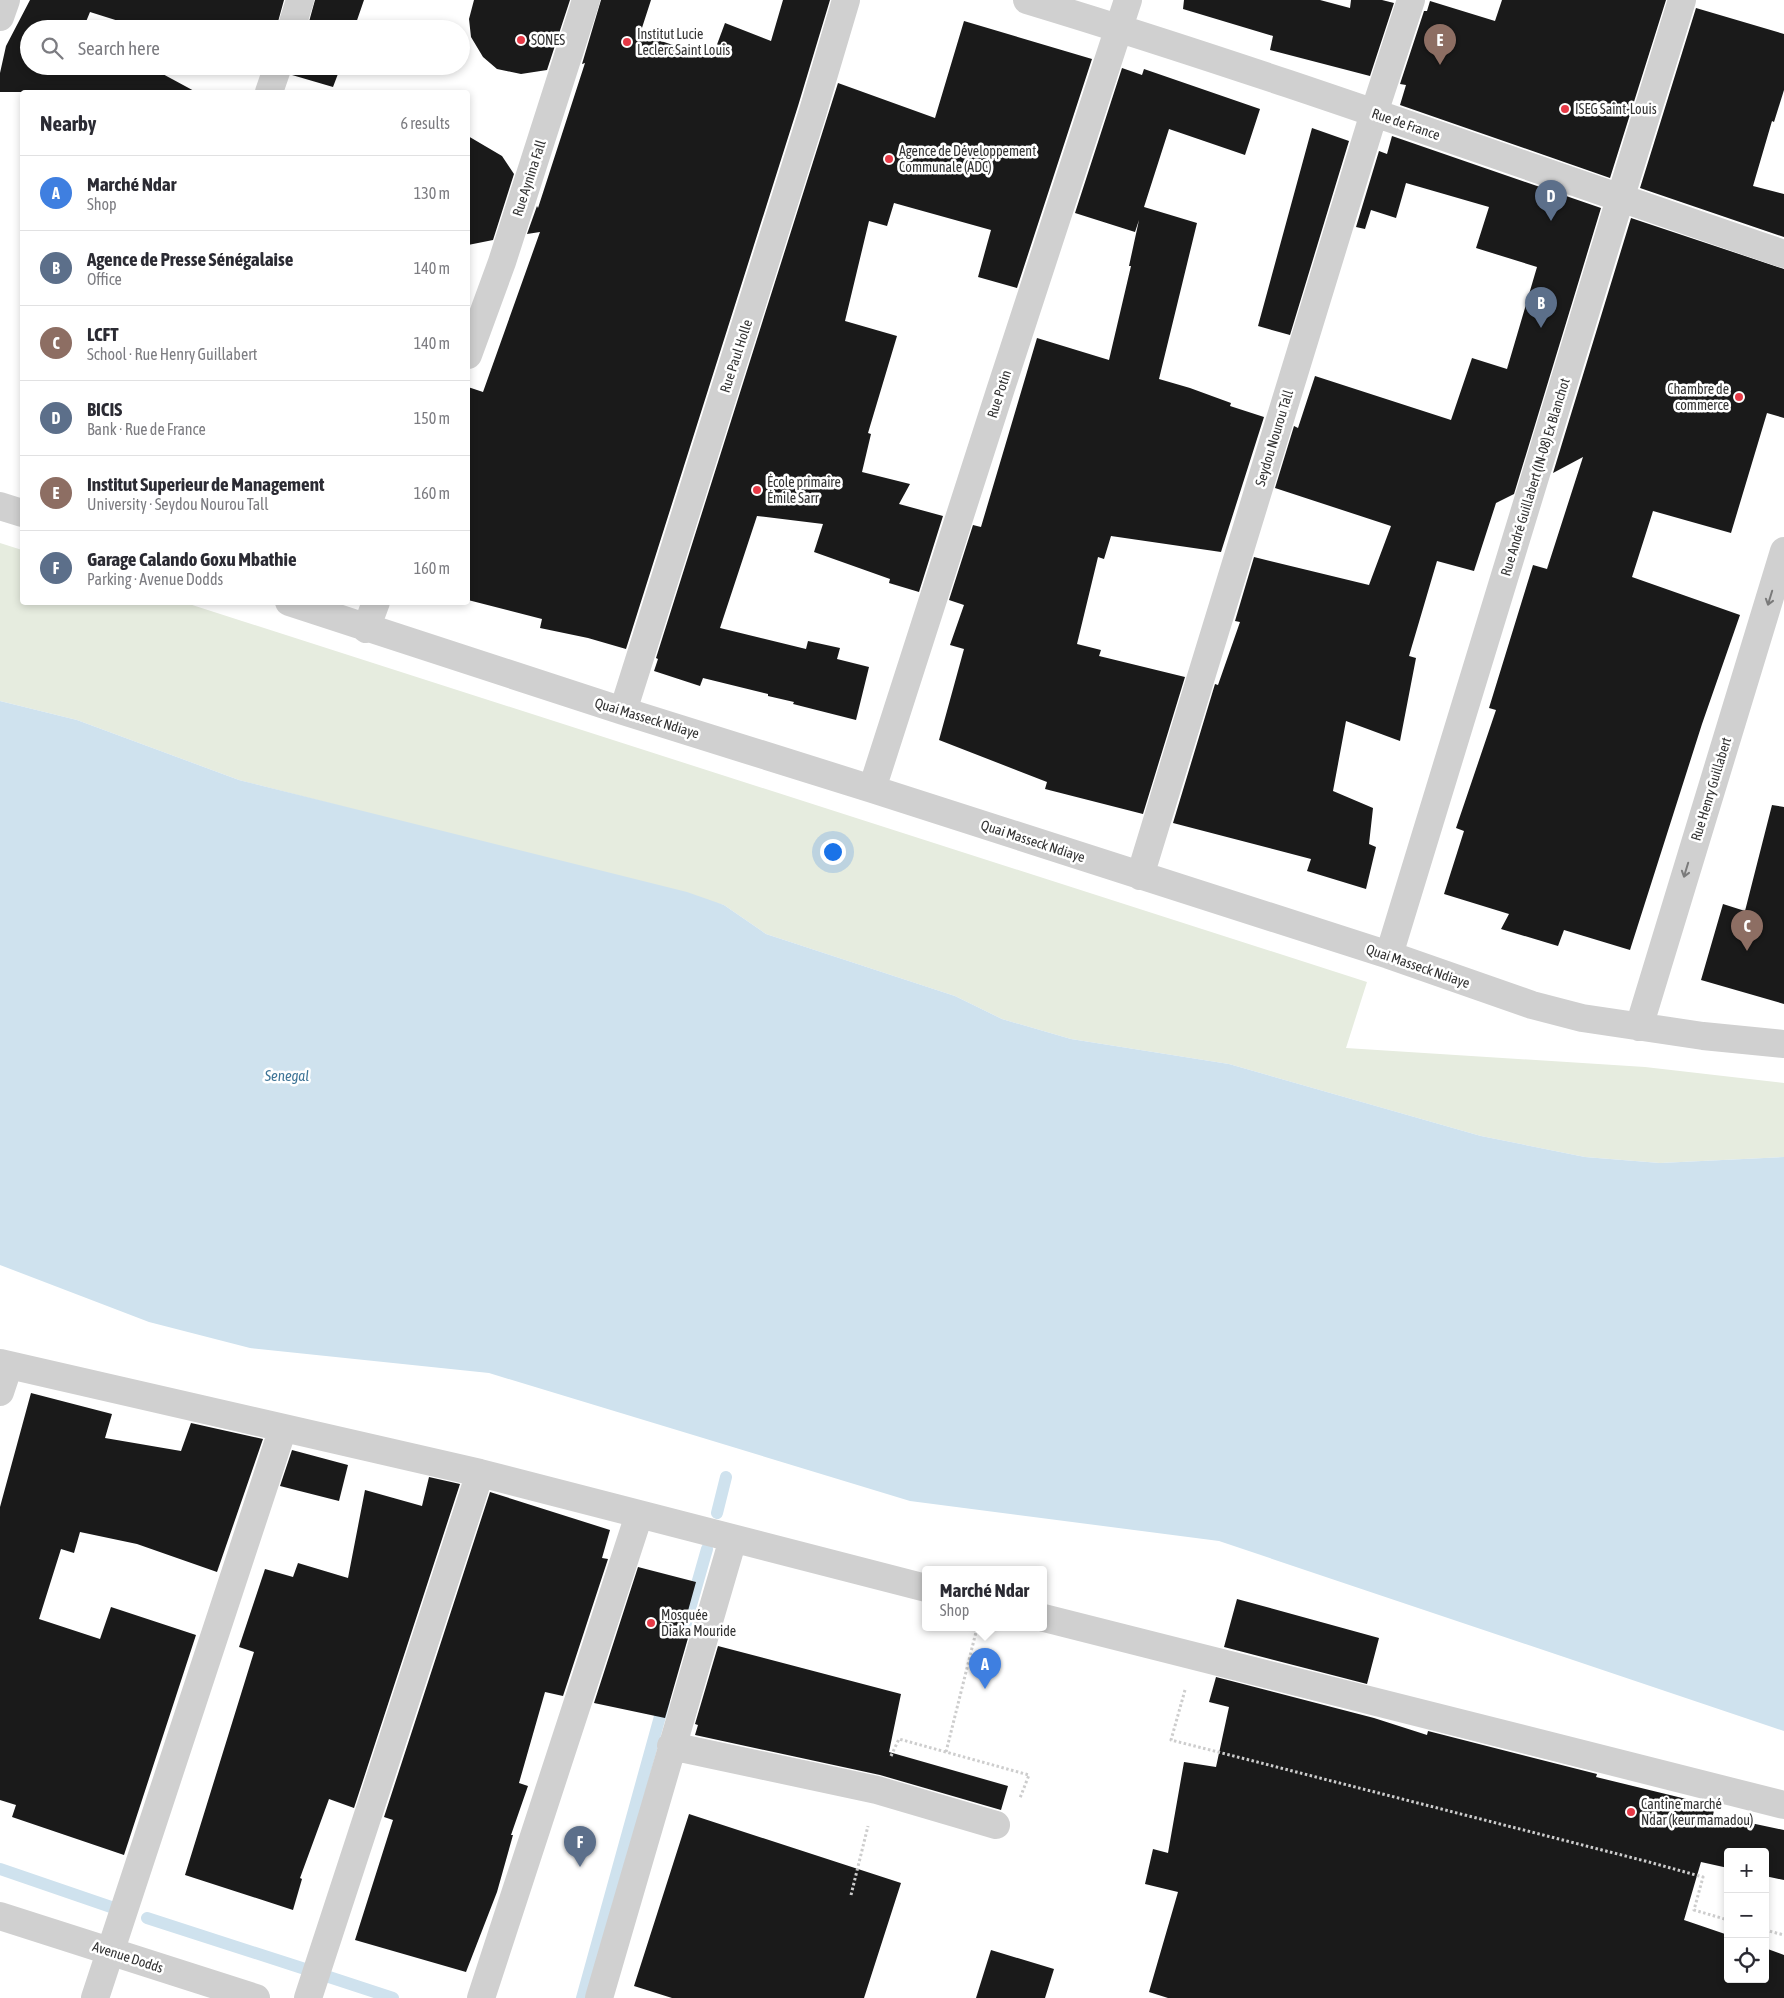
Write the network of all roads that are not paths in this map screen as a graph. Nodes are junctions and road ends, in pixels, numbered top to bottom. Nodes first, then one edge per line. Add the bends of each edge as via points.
1 (6, 0) edge
2 (300, 0) edge
3 (586, 0) edge
4 (846, 0) edge
5 (1027, 0) edge
6 (1128, 0) edge
7 (1411, 0) edge
8 (1682, 0) edge
9 (0, 17) edge
10 (294, 20) edge
11 (1119, 28) junction
12 (275, 75) edge
13 (270, 90) edge
14 (1374, 113) junction
15 (1620, 199) junction
16 (1784, 254) edge
17 (470, 350) edge
18 (0, 506) edge
19 (20, 512) edge
20 (1784, 551) edge
21 (298, 605) edge
22 (375, 605) edge
23 (366, 629) junction
24 (623, 711) junction
25 (872, 789) junction
26 (1140, 876) junction
27 (1389, 955) junction
28 (1639, 1026) junction
29 (1784, 1044) edge
30 (5, 1364) edge
31 (0, 1392) edge
32 (283, 1428) junction
33 (480, 1473) junction
34 (639, 1515) junction
35 (733, 1539) junction
36 (922, 1587) edge
37 (1047, 1619) edge
38 (672, 1746) junction
39 (1784, 1806) edge
40 (996, 1825) road end
41 (0, 1916) edge
42 (111, 1951) junction
43 (95, 1998) edge
44 (256, 1998) edge
45 (308, 1998) edge
46 (481, 1998) edge
47 (599, 1998) edge

1 - 9 street
2 - 10 street
3 - 17 street, Rue Aynina Fall via 502,262
4 - 24 street, Rue Paul Holle
5 - 11 street, Rue de France
6 - 11 street, Rue Potin
7 - 14 street, Seydou Nourou Tall
8 - 15 street, Rue André Guillabert (IN-08) Ex Blanchot
11 - 14 street, Rue de France
11 - 25 street, Rue Potin
12 - 13 street
14 - 15 street, Rue de France
14 - 26 street, Seydou Nourou Tall
15 - 16 street, Rue de France
15 - 27 street, Rue André Guillabert (IN-08) Ex Blanchot
18 - 19 street
20 -> 28 street, Rue Henry Guillabert
21 - 23 street, Quai Masseck Ndiaye
22 - 23 street
23 - 24 street, Quai Masseck Ndiaye
24 - 25 street, Quai Masseck Ndiaye
25 - 26 street, Quai Masseck Ndiaye
26 - 27 street, Quai Masseck Ndiaye
27 - 28 street, Quai Masseck Ndiaye via 1532,1004 1582,1018
28 - 29 street, Quai Masseck Ndiaye
30 - 31 street
30 - 32 street
32 - 33 street
32 - 42 street
33 - 34 street
33 - 45 street
34 - 35 street
34 - 46 street
35 - 36 street
35 - 38 street
37 - 39 street
38 - 40 street via 877,1790
38 - 47 street
41 - 42 street, Avenue Dodds
42 - 43 street
42 - 44 street, Avenue Dodds

